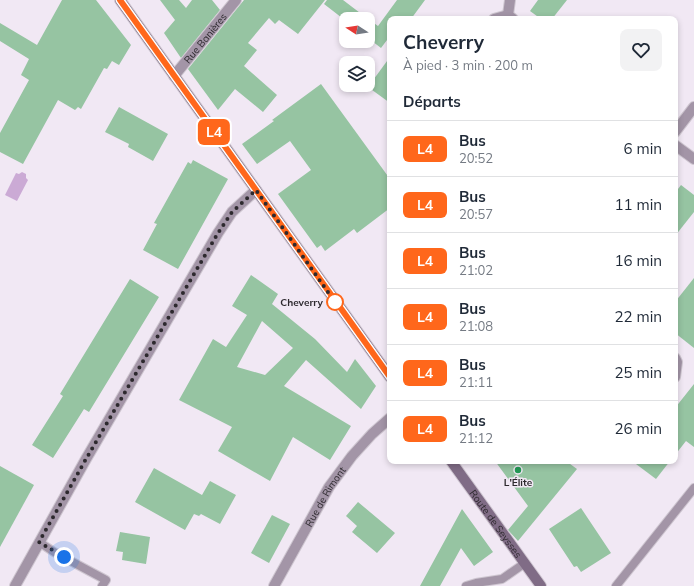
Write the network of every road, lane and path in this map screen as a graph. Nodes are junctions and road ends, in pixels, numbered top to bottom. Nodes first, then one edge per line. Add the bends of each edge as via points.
1 (120, 0) edge
2 (236, 0) edge
3 (510, 0) edge
4 (510, 16) edge
5 (174, 76) junction
6 (694, 107) edge
7 (678, 128) edge
8 (678, 146) edge
9 (694, 159) edge
10 (256, 190) junction
11 (387, 373) edge
12 (387, 421) edge
13 (453, 464) edge
14 (694, 488) edge
15 (39, 542) junction
16 (525, 563) junction
17 (15, 586) edge
18 (102, 586) edge
19 (274, 586) edge
20 (466, 586) edge
21 (541, 586) edge
22 (616, 586) edge

1 - 5 main road
2 - 5 street, Rue Banières
3 - 4 street
5 - 10 main road
6 - 7 street
8 - 9 street
10 - 11 main road
10 - 15 street via 232,212 218,233
12 - 19 street, Rue de Rimont via 352,456 329,487
13 - 16 main road, Route de Seysses
14 - 22 lane
15 - 17 street
15 - 18 lane via 106,580
16 - 20 lane via 502,579
16 - 21 main road, Route de Seysses

